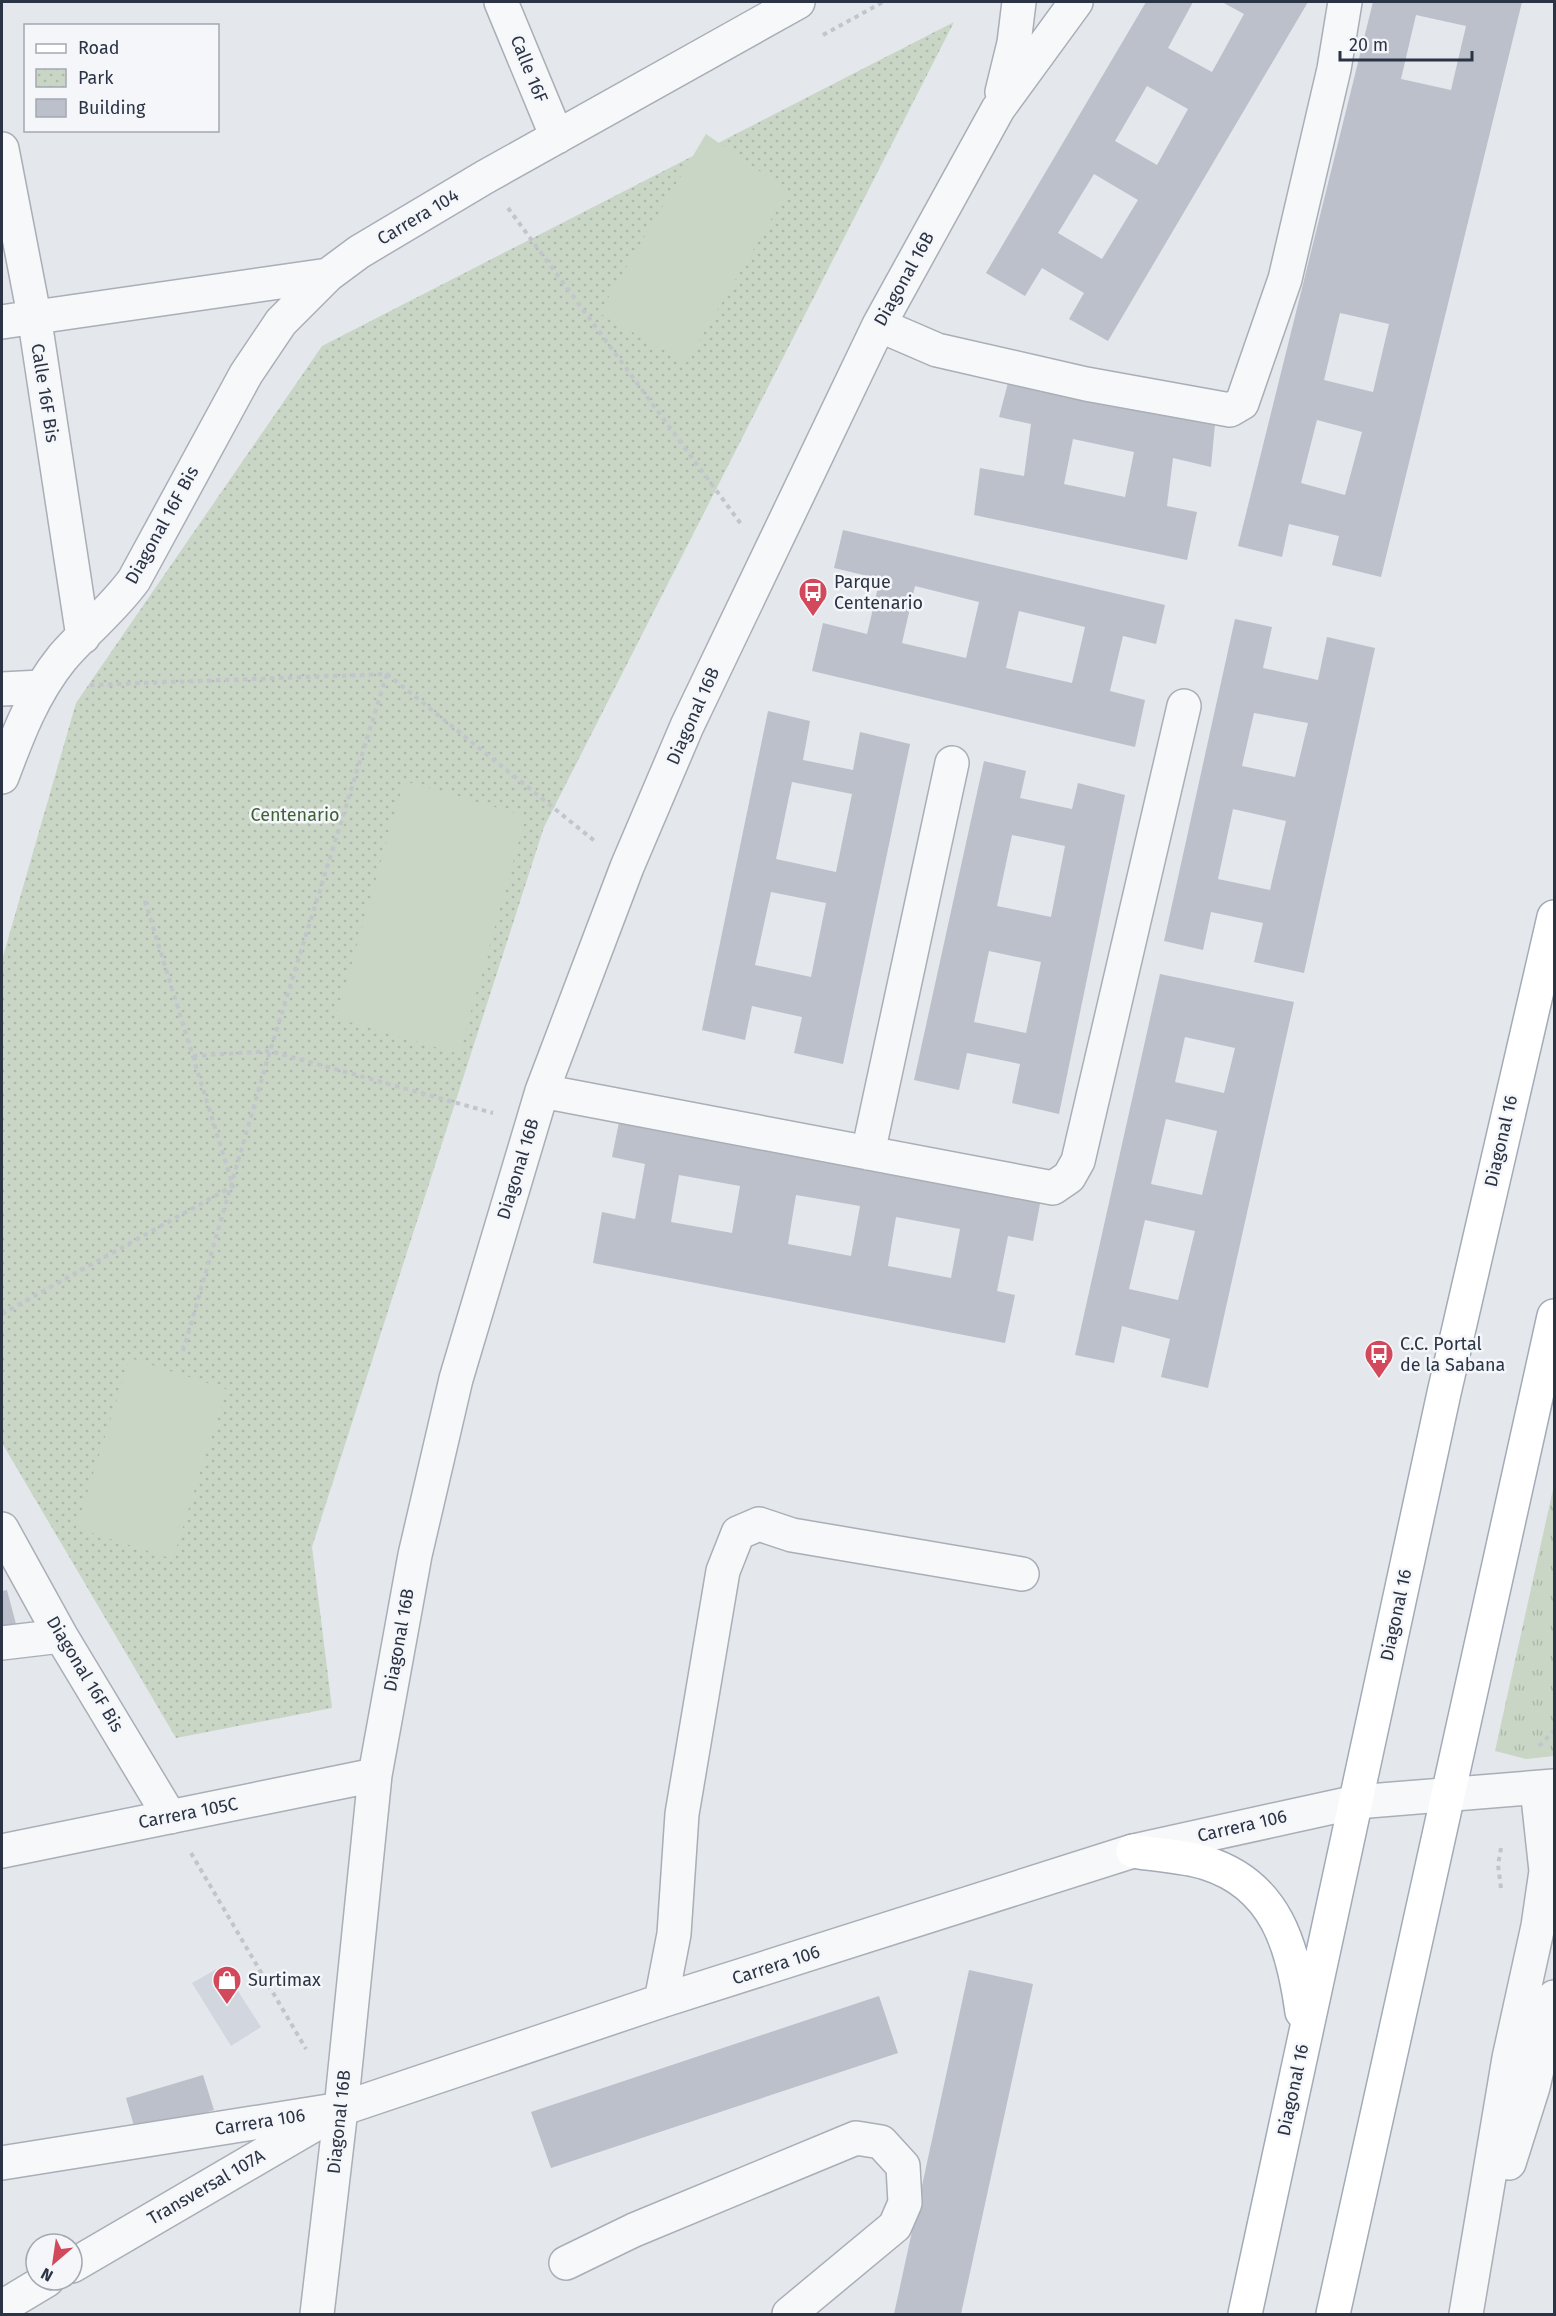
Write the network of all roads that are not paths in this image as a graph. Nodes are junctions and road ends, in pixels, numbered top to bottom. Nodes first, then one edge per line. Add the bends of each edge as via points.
1 (501, 2) edge
2 (798, 2) edge
3 (1019, 2) edge
4 (1076, 2) edge
5 (1345, 2) edge
6 (998, 109) junction
7 (557, 137) junction
8 (2, 149) edge
9 (328, 275) junction
10 (34, 315) junction
11 (2, 322) edge
12 (879, 325) junction
13 (82, 637) junction
14 (41, 687) junction
15 (2, 689) edge
16 (1184, 706) dead end
17 (951, 763) dead end
18 (2, 777) edge
19 (1554, 917) edge
20 (542, 1091) junction
21 (868, 1153) junction
22 (1554, 1316) edge
23 (2, 1529) edge
24 (1022, 1574) dead end
25 (61, 1636) junction
26 (2, 1643) edge
27 (375, 1775) junction
28 (1546, 1787) edge
29 (1447, 1795) junction
30 (1356, 1802) junction
31 (170, 1817) junction
32 (2, 1851) edge
33 (1133, 1851) junction
34 (1554, 1997) edge
35 (661, 2001) junction
36 (1305, 2034) junction
37 (341, 2109) junction
38 (2, 2163) edge
39 (84, 2259) edge
40 (566, 2263) dead end
41 (27, 2292) edge
42 (1469, 2300) edge
43 (2, 2307) edge
44 (316, 2314) edge
45 (789, 2314) edge
46 (1245, 2314) edge
47 (1333, 2314) edge

1 - 7 street, Calle 16F
2 - 7 street, Carrera 104
3 - 6 street, Diagonal 16B via 1014,44
4 - 6 street, Diagonal 16B
5 - 12 street via 1334,69 1285,279 1242,403 1230,410 1086,384 938,350
6 - 12 street, Diagonal 16B
7 - 9 street, Carrera 104 via 358,252
8 - 10 street, Calle 16F Bis
9 - 10 street, Carrera 104
9 - 13 street, Diagonal 16F Bis via 282,322 252,365 134,580
10 - 11 street, Carrera 104
10 - 13 street, Calle 16F Bis
12 - 20 street, Diagonal 16B via 687,726 627,867
13 - 14 street, Diagonal 16F Bis
14 - 15 street
14 - 18 street, Diagonal 16F Bis via 24,716
16 - 21 street via 1078,1161 1070,1177 1053,1188
17 - 21 street
19 - 30 main road, Diagonal 16 via 1446,1382
20 - 21 street
20 - 27 street, Diagonal 16B via 456,1379 415,1555
22 - 29 main road
23 - 25 street, Diagonal 16F Bis
24 - 35 street via 792,1535 759,1524 738,1533 723,1571 682,1814 674,1934
25 - 26 street
25 - 31 street, Diagonal 16F Bis
27 - 31 street, Carrera 105C
27 - 37 street, Diagonal 16B
28 - 29 street, Carrera 106
28 - 42 street via 1546,1871 1538,1926 1509,2058
29 - 30 street, Carrera 106
29 - 47 main road
30 - 33 street, Carrera 106
30 - 36 main road, Diagonal 16
31 - 32 street, Carrera 105C
33 - 35 street, Carrera 106
33 - 36 main road via 1206,1863 1243,1882 1268,1904 1297,1970
34 - 42 street via 1533,2087
35 - 37 street, Carrera 106
36 - 46 main road, Diagonal 16
37 - 38 street, Carrera 106
37 - 39 street, Transversal 107A
37 - 44 street, Diagonal 16B
40 - 45 street via 634,2230 856,2138 881,2142 903,2166 905,2203 895,2226
41 - 43 street

